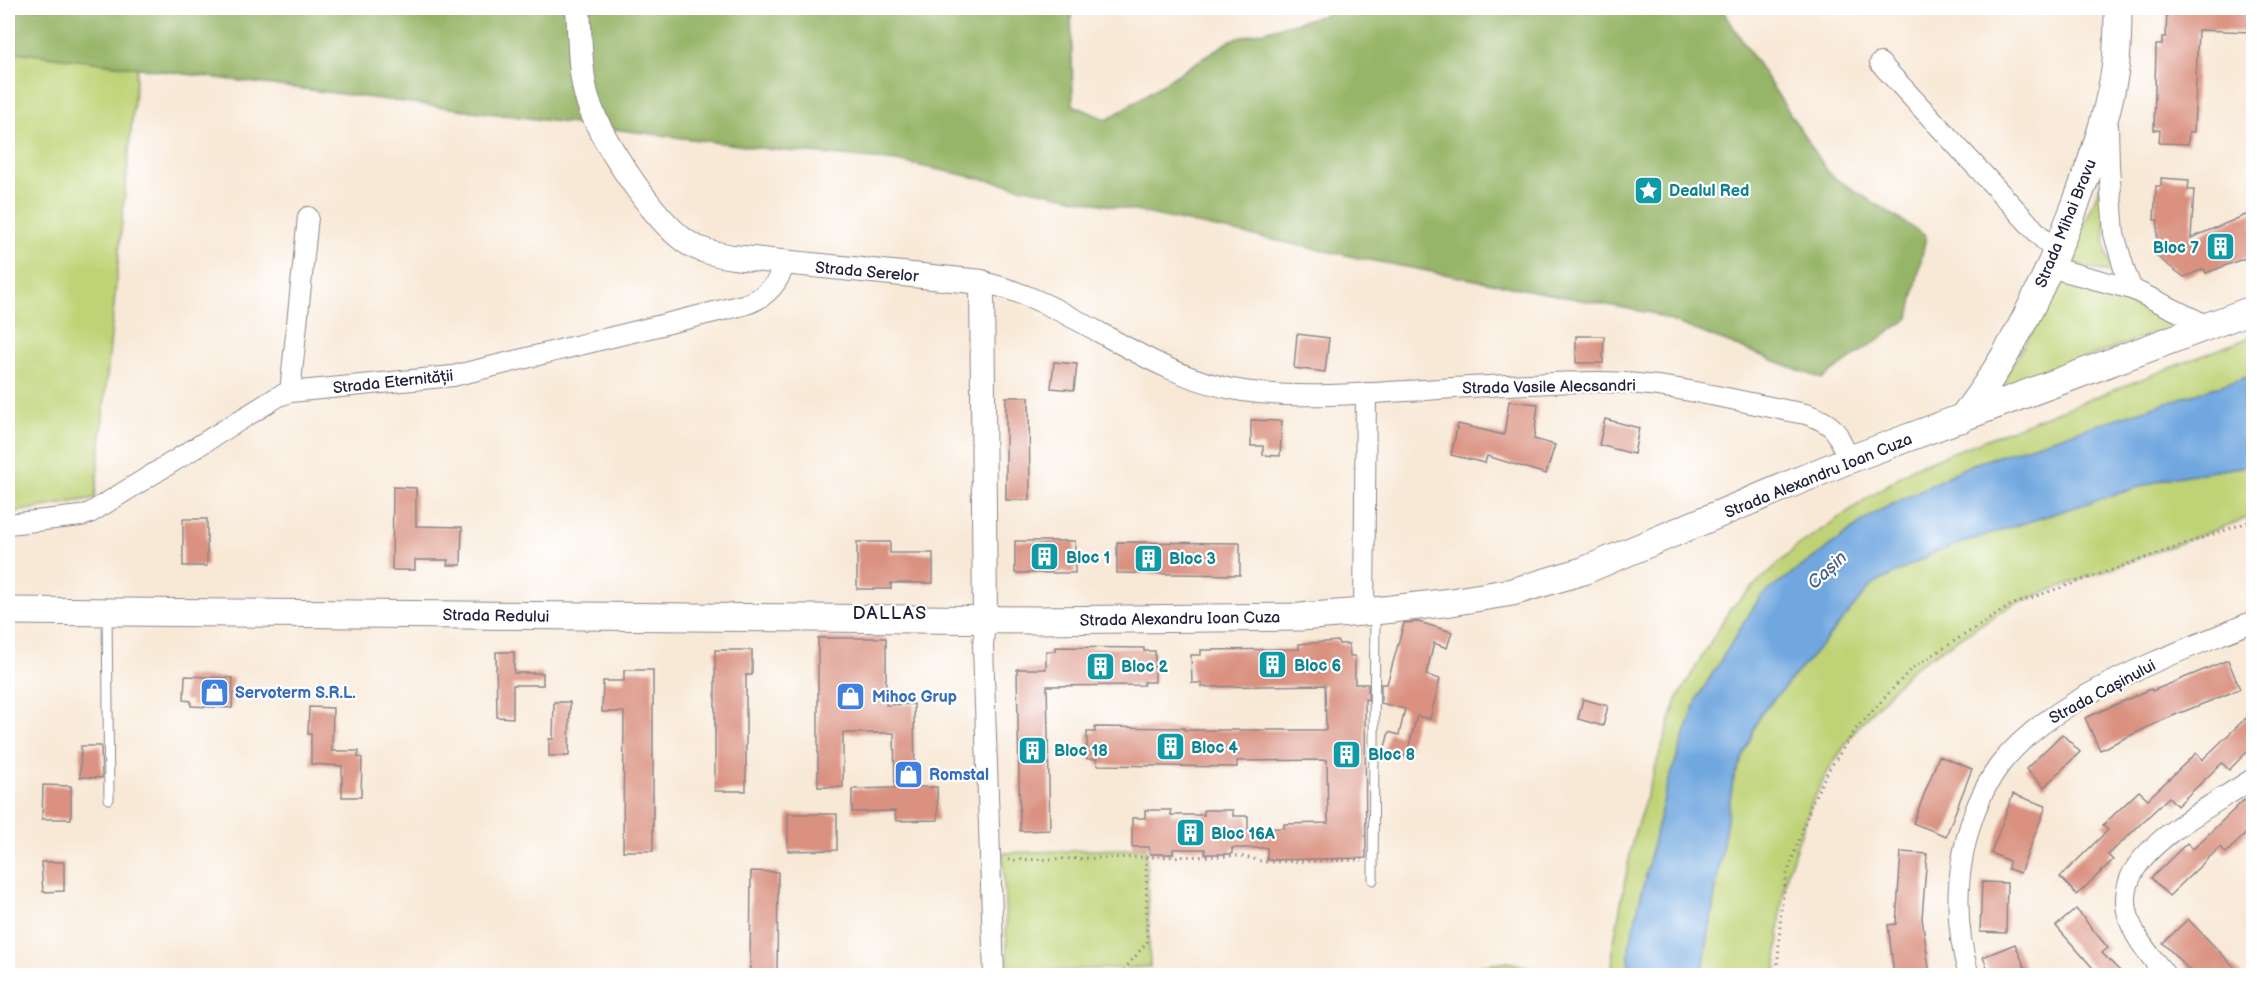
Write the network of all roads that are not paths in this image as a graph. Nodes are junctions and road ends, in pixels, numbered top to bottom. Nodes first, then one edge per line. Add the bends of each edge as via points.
1 (578, 8) edge
2 (2118, 8) edge
3 (1880, 63) dead end
4 (2107, 105) junction
5 (308, 217) dead end
6 (2053, 260) junction
7 (785, 263) junction
8 (982, 282) junction
9 (2132, 289) junction
10 (2253, 309) edge
11 (2208, 326) junction
12 (290, 392) junction
13 (1366, 393) junction
14 (1960, 420) junction
15 (1848, 460) junction
16 (8, 524) edge
17 (8, 611) edge
18 (107, 612) junction
19 (1370, 612) junction
20 (986, 620) junction
21 (2253, 621) edge
22 (2253, 778) edge
23 (109, 799) dead end
24 (1373, 880) dead end
25 (994, 975) edge
26 (1969, 975) edge
27 (2166, 975) edge

1 - 7 street, Strada Serelor via 583,81 591,111 618,160 664,222 701,250
2 - 4 main road, Strada Mihai Bravu via 2116,61
3 - 6 street
4 - 6 main road, Strada Mihai Bravu via 2084,181
4 - 9 street via 2114,234
5 - 12 street
6 - 9 street
6 - 14 main road, Strada Mihai Bravu via 2022,326 1994,374
7 - 8 street, Strada Serelor
7 - 12 street, Strada Eternității via 780,278 769,291 743,305 453,376
8 - 13 street, Strada Vasile Alecsandri via 1029,297 1167,369 1208,384 1285,395
8 - 20 street
9 - 11 street
10 - 11 main road, Strada Alexandru Ioan Cuza
11 - 14 main road, Strada Alexandru Ioan Cuza
12 - 16 street, Strada Eternității via 90,513
13 - 15 street, Strada Vasile Alecsandri via 1559,383 1639,384 1823,420 1840,437
13 - 19 street
14 - 15 main road, Strada Alexandru Ioan Cuza
15 - 19 main road, Strada Alexandru Ioan Cuza via 1553,581 1474,599
17 - 18 main road, Strada Redului
18 - 20 main road, Strada Redului
18 - 23 lane
19 - 20 main road, Strada Alexandru Ioan Cuza via 1280,617
19 - 24 lane
20 - 25 street via 983,646
21 - 26 street, Strada Cașinului via 2091,693 2047,719 2000,765 1975,810 1962,858 1959,933
22 - 27 street via 2162,841 2144,856 2130,876 2126,898 2129,919 2136,937

